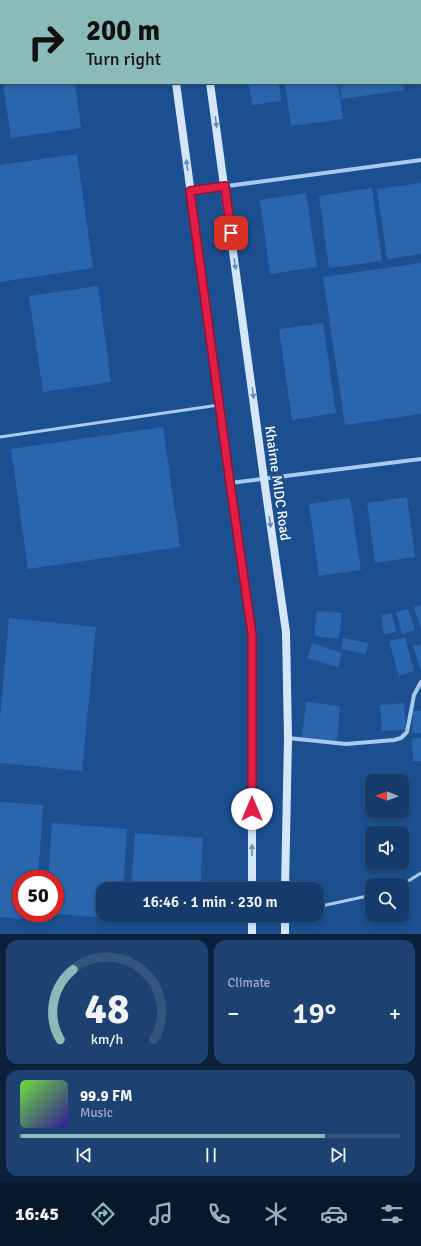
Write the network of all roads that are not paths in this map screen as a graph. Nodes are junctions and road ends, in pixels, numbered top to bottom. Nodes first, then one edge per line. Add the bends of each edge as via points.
1 (176, 84) edge
2 (210, 84) edge
3 (421, 160) edge
4 (225, 186) junction
5 (190, 191) junction
6 (219, 405) junction
7 (0, 437) edge
8 (421, 459) edge
9 (264, 479) junction
10 (230, 483) junction
11 (421, 682) edge
12 (288, 738) junction
13 (421, 872) edge
14 (409, 880) edge
15 (252, 882) edge
16 (285, 882) edge
17 (365, 897) edge
18 (324, 905) edge
19 (252, 922) edge
20 (285, 922) edge
21 (252, 934) edge
22 (285, 934) edge

5 -> 1 main road
2 -> 4 main road, Khairne MIDC Road
3 - 4 street
4 - 5 street
4 -> 9 main road, Khairne MIDC Road
5 - 6 main road
6 - 7 lane
6 - 10 main road
8 - 9 street
9 - 10 street
9 -> 12 main road, Khairne MIDC Road via 286,632
15 -> 10 main road via 252,634
11 - 12 street via 414,695 407,732 401,738 346,744
12 - 16 main road, Khairne MIDC Road
13 - 14 lane
17 - 18 lane
19 - 21 main road
20 - 22 main road

